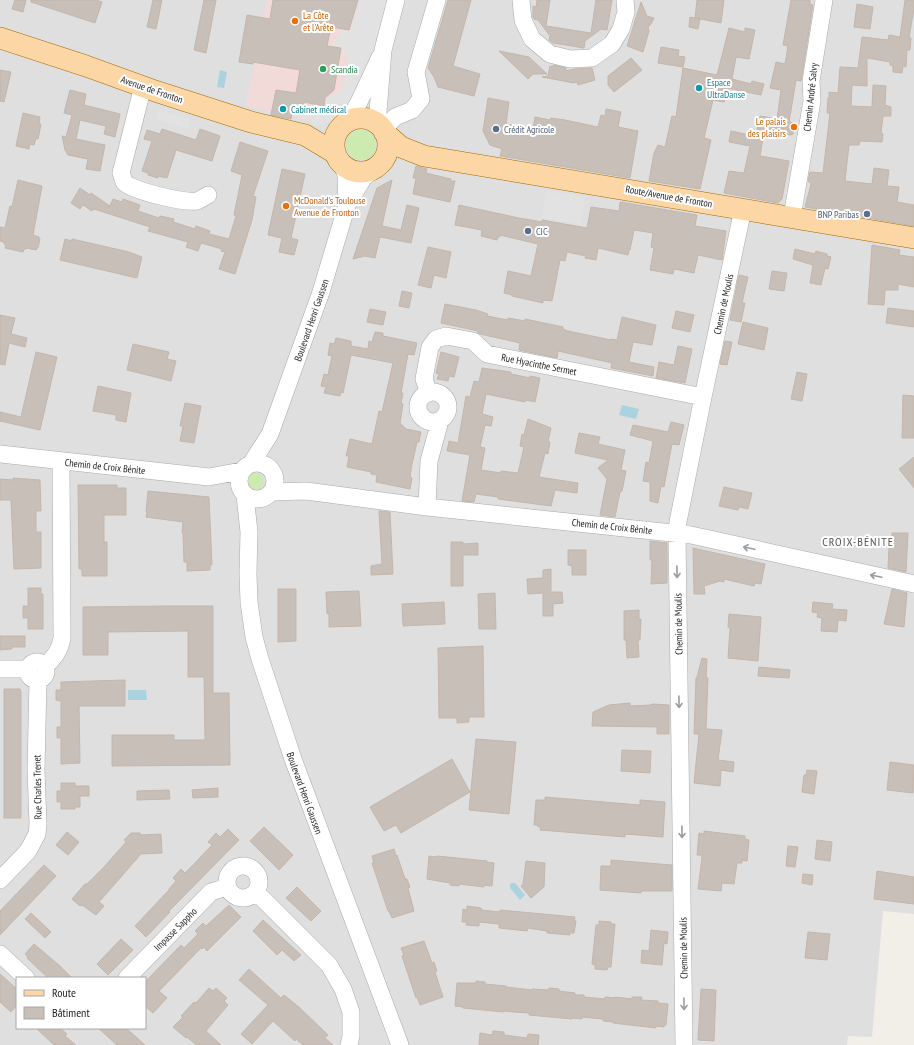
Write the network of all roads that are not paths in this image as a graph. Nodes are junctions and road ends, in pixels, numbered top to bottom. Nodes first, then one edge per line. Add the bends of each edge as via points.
1 (396, 0) edge
2 (437, 0) edge
3 (521, 0) edge
4 (625, 0) edge
5 (824, 0) edge
6 (0, 38) edge
7 (383, 50) junction
8 (143, 86) junction
9 (381, 89) junction
10 (421, 99) junction
11 (343, 126) junction
12 (382, 129) junction
13 (305, 135) junction
14 (424, 156) junction
15 (339, 159) junction
16 (377, 167) junction
17 (208, 195) dead end
18 (348, 205) junction
19 (743, 209) junction
20 (792, 217) junction
21 (914, 238) edge
22 (703, 396) junction
23 (270, 434) junction
24 (0, 454) edge
25 (62, 461) junction
26 (246, 468) junction
27 (209, 477) junction
28 (271, 483) junction
29 (243, 493) junction
30 (427, 507) junction
31 (249, 532) junction
32 (677, 533) junction
33 (914, 584) edge
34 (0, 669) edge
35 (37, 672) junction
36 (0, 880) edge
37 (227, 887) junction
38 (256, 892) junction
39 (0, 954) edge
40 (25, 977) edge
41 (128, 977) edge
42 (349, 1045) edge
43 (400, 1045) edge
44 (684, 1045) edge

1 - 7 street
2 - 10 street via 416,72
3 - 4 street via 523,20 532,39 550,54 570,59 592,58 612,44 622,29 626,12
5 - 20 street, Chemin André Salvy via 810,81 812,101
6 - 8 main road, Avenue de Fronton
7 - 9 street
7 - 11 street via 359,102
8 - 13 main road, Avenue de Fronton via 251,122
8 - 17 street via 121,173 124,181 131,187 168,198 197,201
9 - 10 street via 393,104
9 - 12 street
10 - 12 street via 412,110 395,117
11 - 12 main road via 354,119 362,119 370,120
11 - 13 main road, Avenue de Fronton
11 - 15 main road via 335,140
12 - 14 main road via 401,147
12 - 16 main road via 388,140 388,149
13 - 15 main road, Avenue de Fronton
14 - 16 main road via 400,157
14 - 19 main road, Route/Avenue de Fronton
15 - 16 main road via 349,170 357,172
15 - 18 street, Boulevard Henri Gaussen via 346,174
16 - 18 street, Boulevard Henri Gaussen via 364,177
18 - 23 street, Boulevard Henri Gaussen via 321,292
19 - 20 main road, Route/Avenue de Fronton
19 - 22 street, Chemin de Moulis
20 - 21 main road, Route/Avenue de Fronton
22 - 30 street, Rue Hyacinthe Sermet via 487,354 473,341 446,336 436,339 430,347 424,379 429,393 441,394 446,399 448,411 440,421 429,461
22 - 32 street, Chemin de Moulis
23 - 26 street, Boulevard Henri Gaussen
23 - 28 street, Boulevard Henri Gaussen
24 - 25 street, Chemin de Croix Bénite
25 - 27 street, Chemin de Croix Bénite
25 - 35 street via 61,647
26 - 27 street, Chemin de Croix Bénite
26 - 28 street via 262,463
26 - 29 street, Boulevard Henri Gaussen via 238,481
27 - 29 street, Chemin de Croix Bénite
28 - 29 street via 263,499 256,500
28 - 30 street, Chemin de Croix Bénite via 306,491
28 - 31 street, Boulevard Henri Gaussen
29 - 31 street, Boulevard Henri Gaussen
30 - 32 street, Chemin de Croix Bénite
31 - 43 street, Boulevard Henri Gaussen via 249,602 260,659 292,759
33 -> 32 street, Chemin de Croix Bénite
32 -> 44 street, Chemin de Moulis
34 - 35 street
35 - 36 street, Rue Charles Trenet via 37,834 28,851
37 - 38 street via 236,897 250,897
37 - 38 street via 228,874 232,869 237,866 249,866 258,874
37 - 41 street, Impasse Sappho via 211,892
38 - 42 street via 329,965 343,989 351,1012
39 - 40 street

